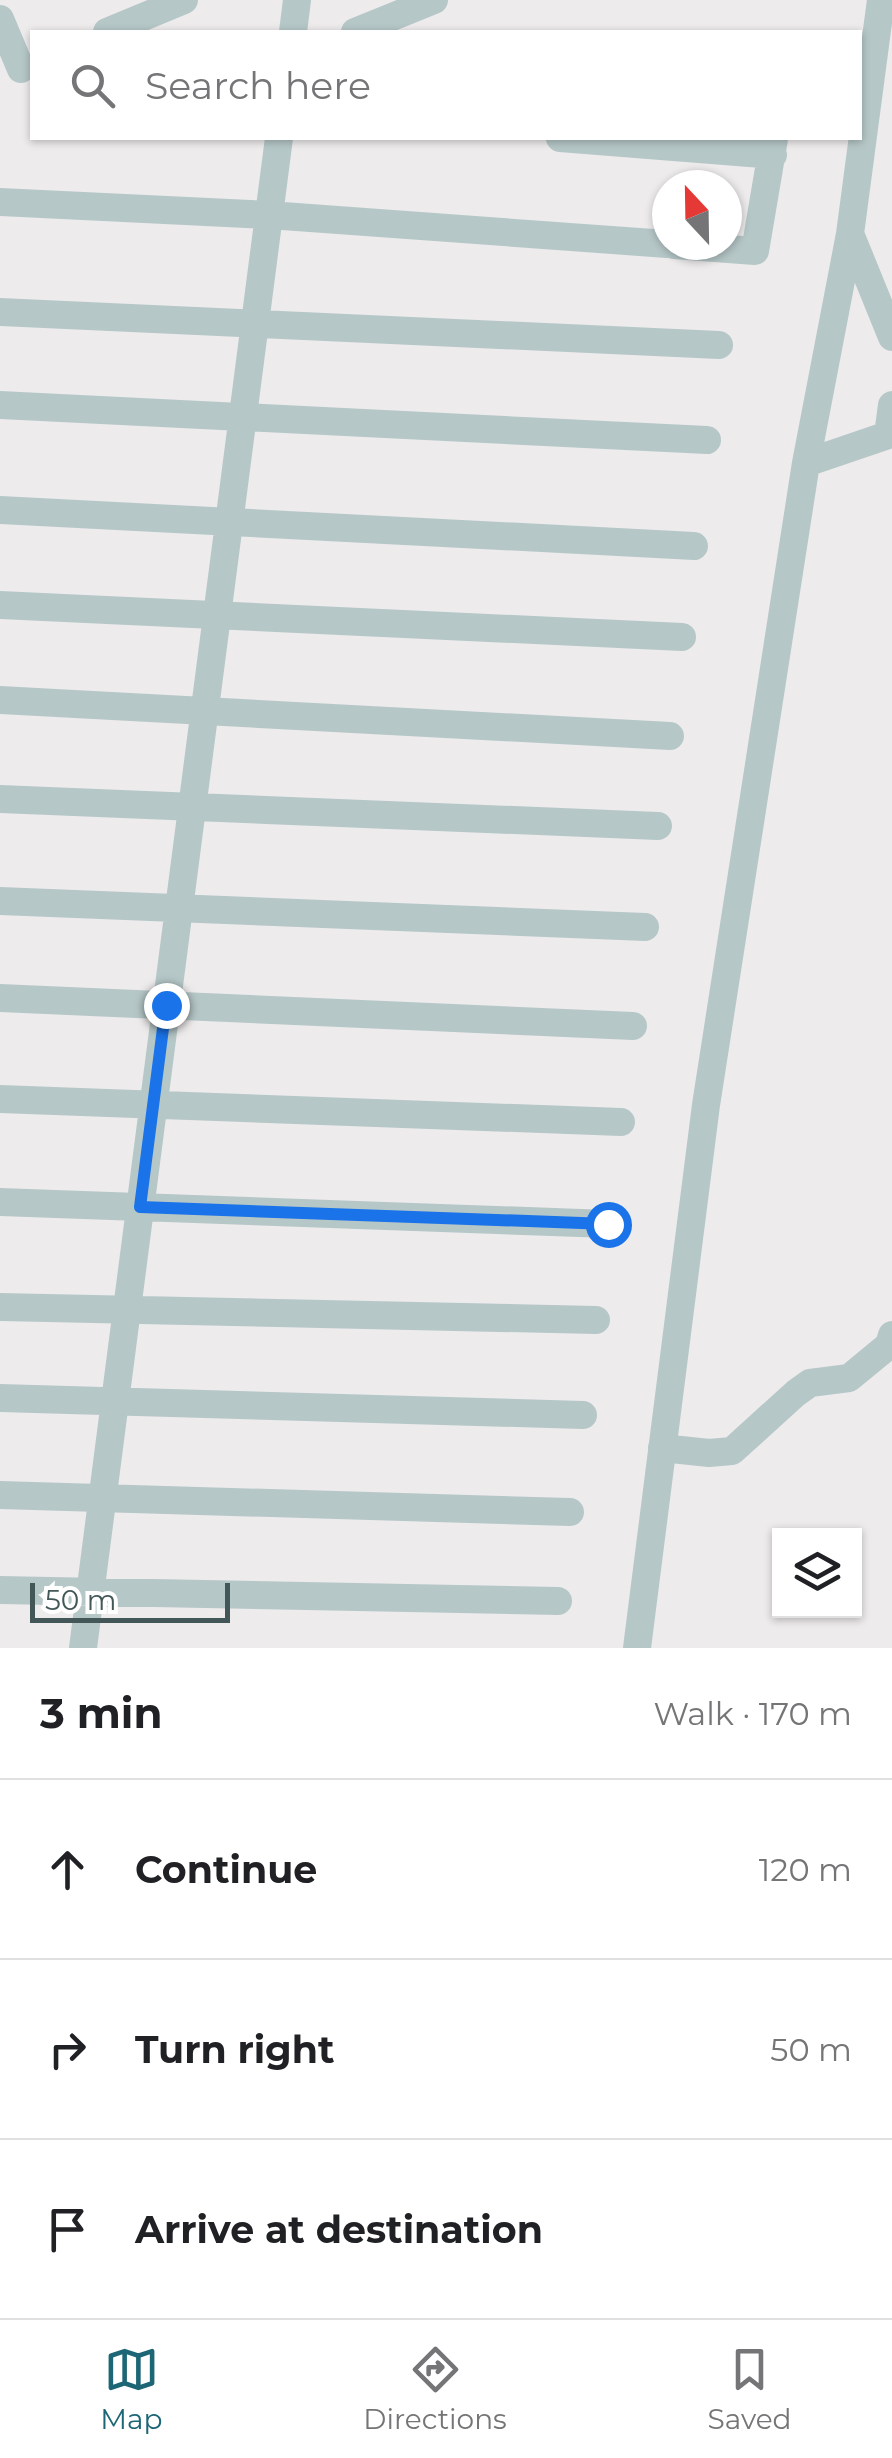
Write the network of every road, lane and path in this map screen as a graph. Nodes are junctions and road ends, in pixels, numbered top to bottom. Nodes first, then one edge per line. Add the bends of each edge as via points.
1 (297, 0) edge
2 (434, 0) edge
3 (169, 3) edge
4 (884, 8) edge
5 (0, 19) edge
6 (111, 30) edge
7 (293, 30) edge
8 (360, 30) edge
9 (18, 70) edge
10 (279, 140) edge
11 (614, 140) edge
12 (774, 146) edge
13 (0, 202) edge
14 (269, 215) junction
15 (850, 234) junction
16 (652, 244) edge
17 (742, 250) edge
18 (0, 312) edge
19 (255, 324) junction
20 (892, 337) edge
21 (719, 345) dead end
22 (0, 405) edge
23 (892, 405) edge
24 (243, 417) junction
25 (890, 436) edge
26 (707, 440) dead end
27 (806, 463) junction
28 (0, 510) edge
29 (229, 522) junction
30 (694, 546) dead end
31 (0, 605) edge
32 (217, 616) junction
33 (682, 638) dead end
34 (0, 700) edge
35 (205, 711) junction
36 (670, 736) dead end
37 (0, 799) edge
38 (192, 807) junction
39 (658, 826) dead end
40 (0, 901) edge
41 (179, 908) junction
42 (646, 927) dead end
43 (0, 998) edge
44 (166, 1005) junction
45 (633, 1026) dead end
46 (0, 1099) edge
47 (153, 1104) junction
48 (620, 1122) dead end
49 (0, 1202) edge
50 (140, 1207) junction
51 (608, 1224) dead end
52 (0, 1307) edge
53 (127, 1310) junction
54 (596, 1320) dead end
55 (892, 1335) edge
56 (0, 1398) edge
57 (115, 1402) junction
58 (583, 1415) dead end
59 (662, 1448) junction
60 (0, 1495) edge
61 (102, 1498) junction
62 (570, 1512) dead end
63 (0, 1590) edge
64 (90, 1592) junction
65 (558, 1601) dead end
66 (82, 1648) edge
67 (637, 1648) edge

1 - 7 street
2 - 8 street
3 - 6 street
4 - 15 street
5 - 9 street
10 - 14 street
11 - 12 street
12 - 17 street via 756,251
13 - 14 street
14 - 16 street
14 - 19 street
15 - 20 street
15 - 27 street
18 - 19 street
19 - 21 street
19 - 24 street
22 - 24 street
23 - 25 street
24 - 26 street
24 - 29 street
25 - 27 street
27 - 59 street via 706,1105
28 - 29 street
29 - 30 street
29 - 32 street
31 - 32 street
32 - 33 street
32 - 35 street
34 - 35 street
35 - 36 street
35 - 38 street
37 - 38 street
38 - 39 street
38 - 41 street
40 - 41 street
41 - 42 street
41 - 44 street
43 - 44 street
44 - 45 street
44 - 47 street
46 - 47 street
47 - 48 street
47 - 50 street
49 - 50 street
50 - 51 street
50 - 53 street
52 - 53 street
53 - 54 street
53 - 57 street
55 - 59 street via 889,1346 849,1378 810,1383 732,1451
56 - 57 street
57 - 58 street
57 - 61 street
59 - 67 street
60 - 61 street
61 - 62 street
61 - 64 street
63 - 64 street
64 - 65 street
64 - 66 street

